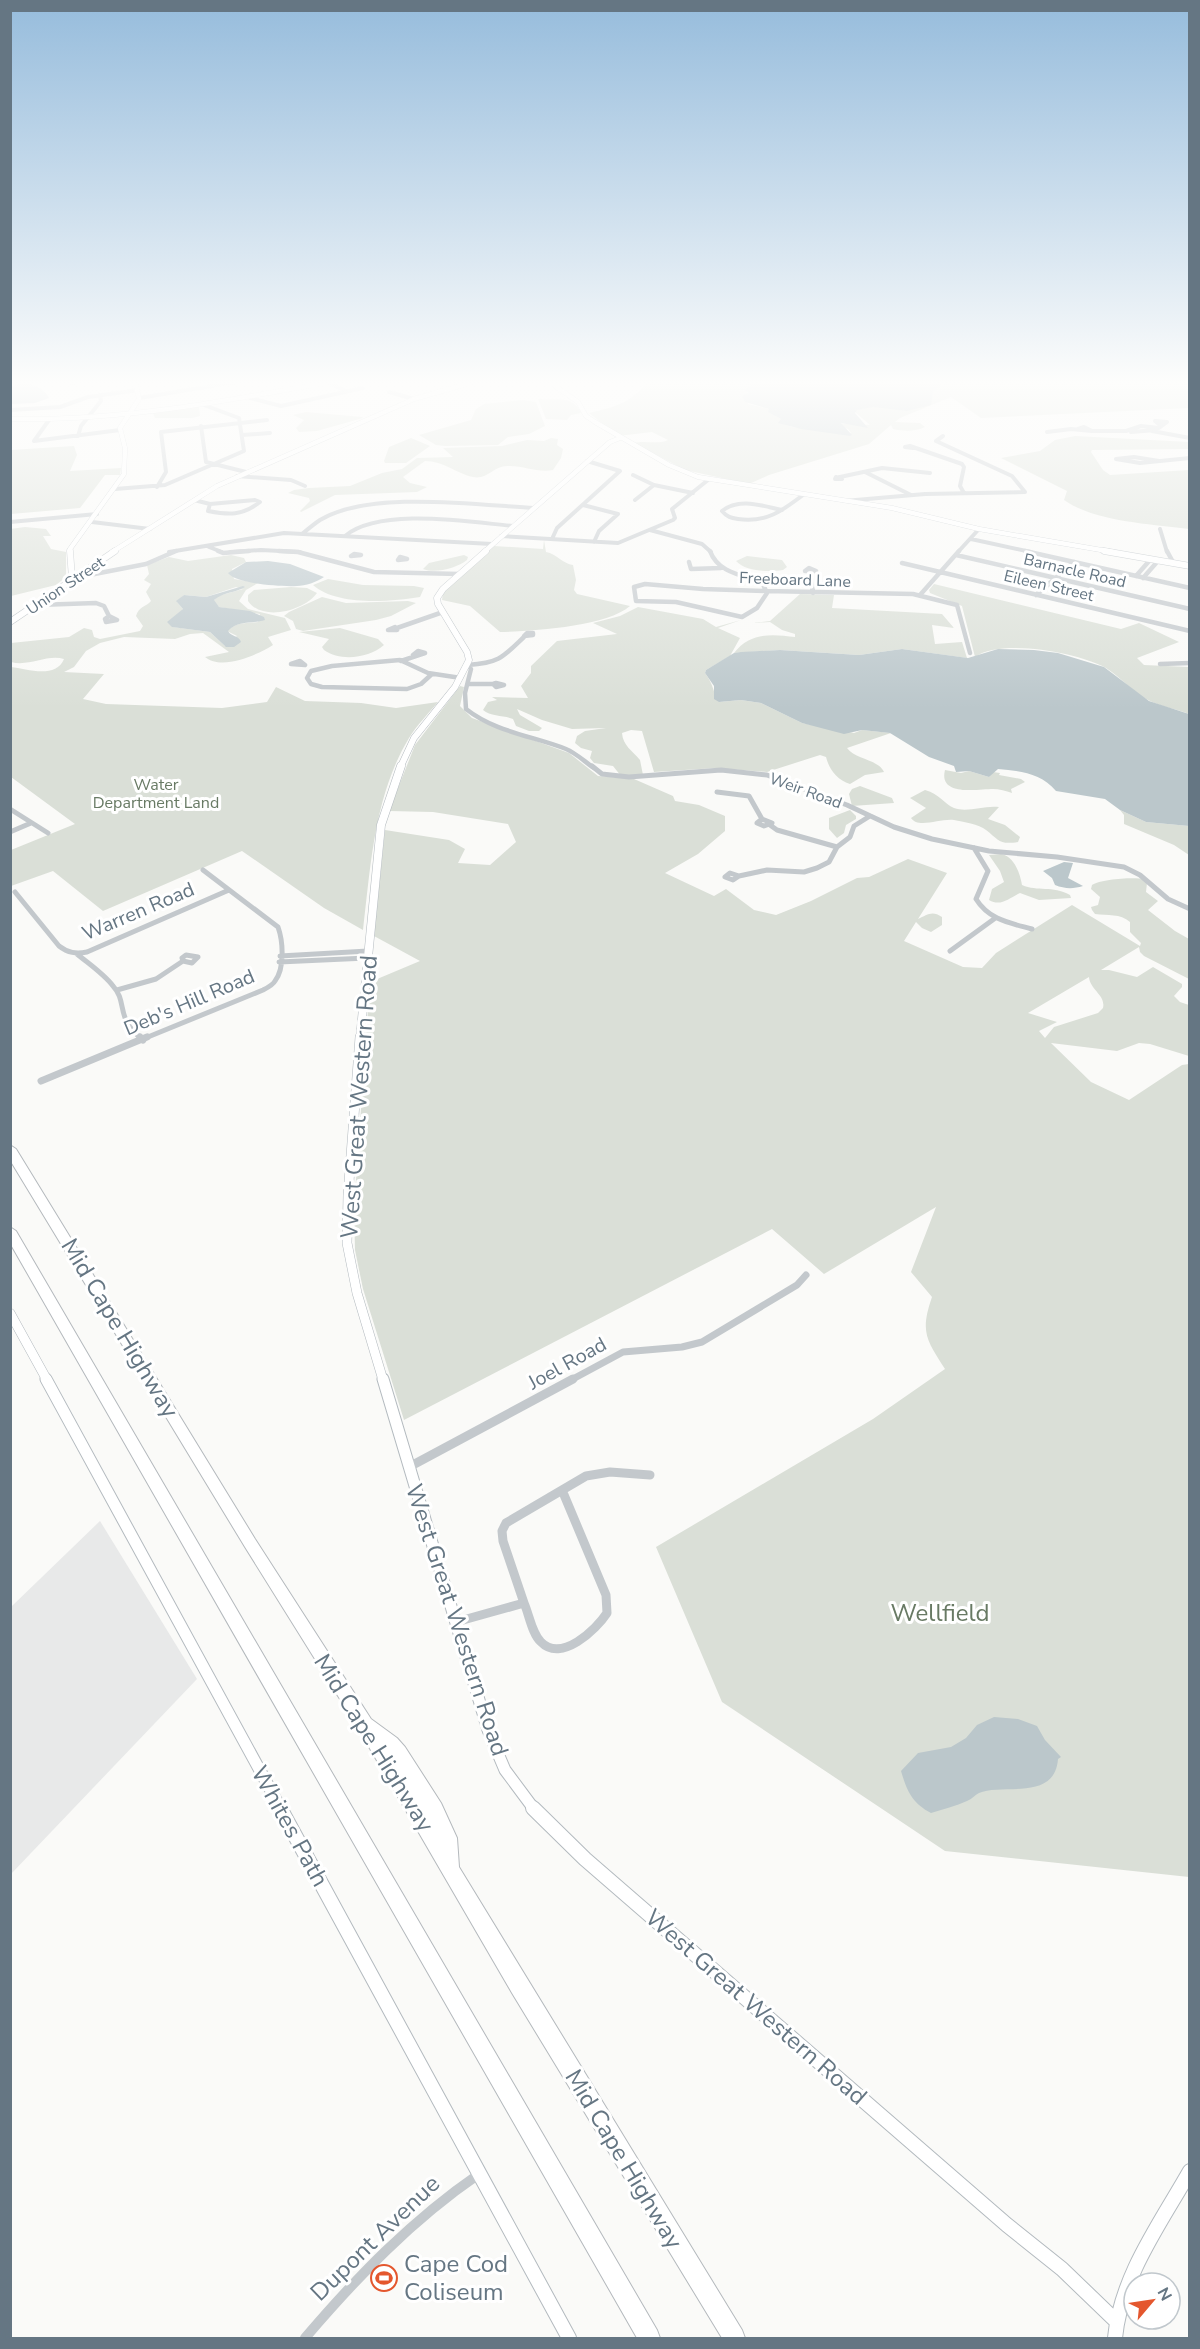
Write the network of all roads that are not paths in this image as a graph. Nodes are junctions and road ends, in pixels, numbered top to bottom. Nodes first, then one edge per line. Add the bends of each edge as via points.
1 (114, 491) edge
2 (211, 491) edge
3 (554, 491) edge
4 (599, 491) edge
5 (647, 491) edge
6 (681, 491) edge
7 (696, 491) edge
8 (775, 491) edge
9 (903, 491) edge
10 (1025, 491) edge
11 (693, 493) junction
12 (964, 493) joint
13 (803, 495) junction
14 (910, 495) junction
15 (194, 500) junction
16 (635, 500) dead end
17 (844, 501) junction
18 (210, 504) junction
19 (583, 505) junction
20 (534, 508) junction
21 (782, 510) junction
22 (97, 514) junction
23 (10, 522) edge
24 (92, 522) junction
25 (513, 526) junction
26 (980, 529) junction
27 (1160, 529) dead end
28 (150, 530) junction
29 (650, 530) junction
30 (302, 534) junction
31 (345, 536) junction
32 (501, 536) junction
33 (552, 539) junction
34 (971, 539) junction
35 (594, 542) junction
36 (492, 544) junction
37 (209, 547) junction
38 (956, 555) junction
39 (354, 557) dead end
40 (401, 561) dead end
41 (1150, 561) junction
42 (688, 562) dead end
43 (1074, 562) junction
44 (1157, 562) junction
45 (902, 563) dead end
46 (1174, 564) junction
47 (1190, 566) edge
48 (349, 567) junction
49 (721, 568) junction
50 (940, 571) junction
51 (810, 572) dead end
52 (394, 574) junction
53 (459, 574) junction
54 (1136, 576) junction
55 (72, 578) junction
56 (1056, 578) junction
57 (1143, 578) junction
58 (1190, 587) edge
59 (766, 590) junction
60 (813, 593) junction
61 (920, 595) junction
62 (1036, 595) junction
63 (37, 605) junction
64 (1190, 609) edge
65 (443, 612) junction
66 (109, 615) dead end
67 (10, 616) edge
68 (18, 617) junction
69 (10, 622) edge
70 (397, 628) dead end
71 (1190, 631) edge
72 (525, 636) dead end
73 (970, 653) dead end
74 (413, 655) dead end
75 (402, 661) junction
76 (1190, 663) edge
77 (1160, 664) dead end
78 (305, 665) dead end
79 (468, 665) junction
80 (314, 670) junction
81 (432, 674) junction
82 (461, 678) junction
83 (469, 684) junction
84 (493, 684) dead end
85 (717, 792) dead end
86 (10, 809) edge
87 (870, 816) junction
88 (31, 823) junction
89 (10, 831) edge
90 (48, 833) dead end
91 (837, 848) junction
92 (974, 848) junction
93 (203, 870) dead end
94 (739, 876) dead end
95 (229, 890) junction
96 (15, 892) dead end
97 (1190, 909) edge
98 (994, 919) junction
99 (1032, 929) dead end
100 (950, 951) dead end
101 (77, 954) junction
102 (367, 955) junction
103 (280, 959) junction
104 (183, 961) dead end
105 (117, 990) junction
106 (142, 1040) junction
107 (41, 1081) dead end
108 (10, 1149) edge
109 (10, 1231) edge
110 (806, 1275) dead end
111 (10, 1313) edge
112 (409, 1467) junction
113 (650, 1475) dead end
114 (562, 1490) junction
115 (524, 1603) junction
116 (456, 1622) junction
117 (1190, 2171) edge
118 (479, 2174) junction
119 (1116, 2321) junction
120 (305, 2338) edge
121 (569, 2338) edge
122 (649, 2338) edge
123 (734, 2338) edge
124 (1115, 2338) edge

1 - 22 street
2 - 15 street, Union Street
3 - 20 street
4 - 19 street
5 - 16 street
6 - 11 street
7 - 11 street
8 - 13 street
9 - 14 street
10 - 12 street
11 - 29 street via 672,509 673,520
12 - 14 street
13 - 17 street
13 - 21 street
14 - 17 street
15 - 18 street
15 - 28 street, Union Street
17 - 26 street
18 - 18 street via 255,500 260,502 239,515 208,511
19 - 33 street via 557,528
19 - 35 street via 618,515 599,531
20 - 25 street
20 - 30 street via 373,504 323,517
21 - 21 street via 740,504 729,505 722,511 728,517 754,522 767,520
22 - 23 street
22 - 24 street
24 - 28 street
24 - 55 street via 69,552
25 - 31 street via 391,520 359,525
25 - 32 street
26 - 34 street
26 - 41 street
27 - 46 street
28 - 55 street, Union Street
29 - 35 street via 624,541
29 - 49 street via 702,544
30 - 31 street
30 - 37 street via 276,534
31 - 36 street
32 - 33 street
32 - 36 street
33 - 35 street
34 - 38 street
34 - 43 street
36 - 53 street
37 - 48 street via 223,553 298,552
37 - 55 street via 170,552 146,564
38 - 50 street
38 - 56 street, Barnacle Road
39 - 48 street
40 - 52 street
41 - 44 street
41 - 54 street
42 - 49 street via 692,569
43 - 54 street
43 - 56 street
44 - 46 street
44 - 57 street
45 - 50 street, Eileen Street
46 - 47 street
48 - 52 street
49 - 59 street via 758,580
50 - 61 street
50 - 62 street, Eileen Street
51 - 60 street
52 - 53 street
53 - 65 street via 438,596
54 - 57 street
55 - 63 street, Union Street
56 - 62 street
56 - 64 street, Barnacle Road
57 - 58 street
59 - 59 street, Freeboard Lane via 763,602 742,617 682,602 638,602 633,590 636,585 645,584
59 - 60 street, Freeboard Lane
60 - 61 street, Freeboard Lane
61 - 73 street, Freeboard Lane via 957,605
62 - 71 street, Eileen Street
63 - 66 street via 93,602 104,606
63 - 68 street, Union Street
65 - 70 street
65 - 79 street, Weir Road via 467,652
67 - 68 street
68 - 69 street, Union Street
72 - 79 street via 500,660
74 - 75 street
75 - 80 street
75 - 81 street
76 - 77 street
78 - 80 street
79 - 82 street
79 - 83 street, Weir Road
80 - 81 street via 307,678 317,686 388,690 413,688
81 - 82 street
82 - 102 street, West Great Western Road via 414,738 385,809
83 - 84 street
83 - 87 street, Weir Road via 465,706 472,715 513,733 569,750 602,774 629,777 712,771 755,773 784,780
85 - 91 street via 749,796 762,819 771,821 770,825
86 - 88 street
87 - 91 street via 857,823 850,837
87 - 92 street, Weir Road via 918,835
88 - 89 street
88 - 90 street
91 - 94 street via 829,861 811,871 768,870
92 - 97 street, Weir Road via 1124,867 1168,899
92 - 98 street via 988,873 975,899
93 - 95 street, Deb's Hill Road
95 - 101 street, Warren Road
95 - 103 street, Deb's Hill Road via 278,927
96 - 101 street, Warren Road via 62,949
98 - 99 street
98 - 100 street
101 - 105 street
102 - 103 street
102 - 112 street, West Great Western Road via 347,1243 357,1293
103 - 106 street, Deb's Hill Road via 277,978 268,987
104 - 105 street via 156,980
105 - 106 street via 121,1014
106 - 107 street, Deb's Hill Road
108 - 123 highway, Mid Cape Highway via 364,1723 399,1752 435,1809 448,1838 450,1868
109 - 122 highway
110 - 112 street, Joel Road via 797,1285 702,1342 684,1348 623,1352
111 - 118 street, Whites Path
112 - 116 street, West Great Western Road
113 - 114 street via 596,1473
114 - 115 street via 504,1526 503,1541
114 - 115 street via 606,1595 607,1613 577,1642 556,1650 539,1641
115 - 116 street
116 - 119 street, West Great Western Road via 497,1754 514,1784 550,1827 1062,2269
117 - 119 street via 1128,2282
118 - 120 street, Dupont Avenue via 431,2207
118 - 121 street, Whites Path
119 - 124 street

